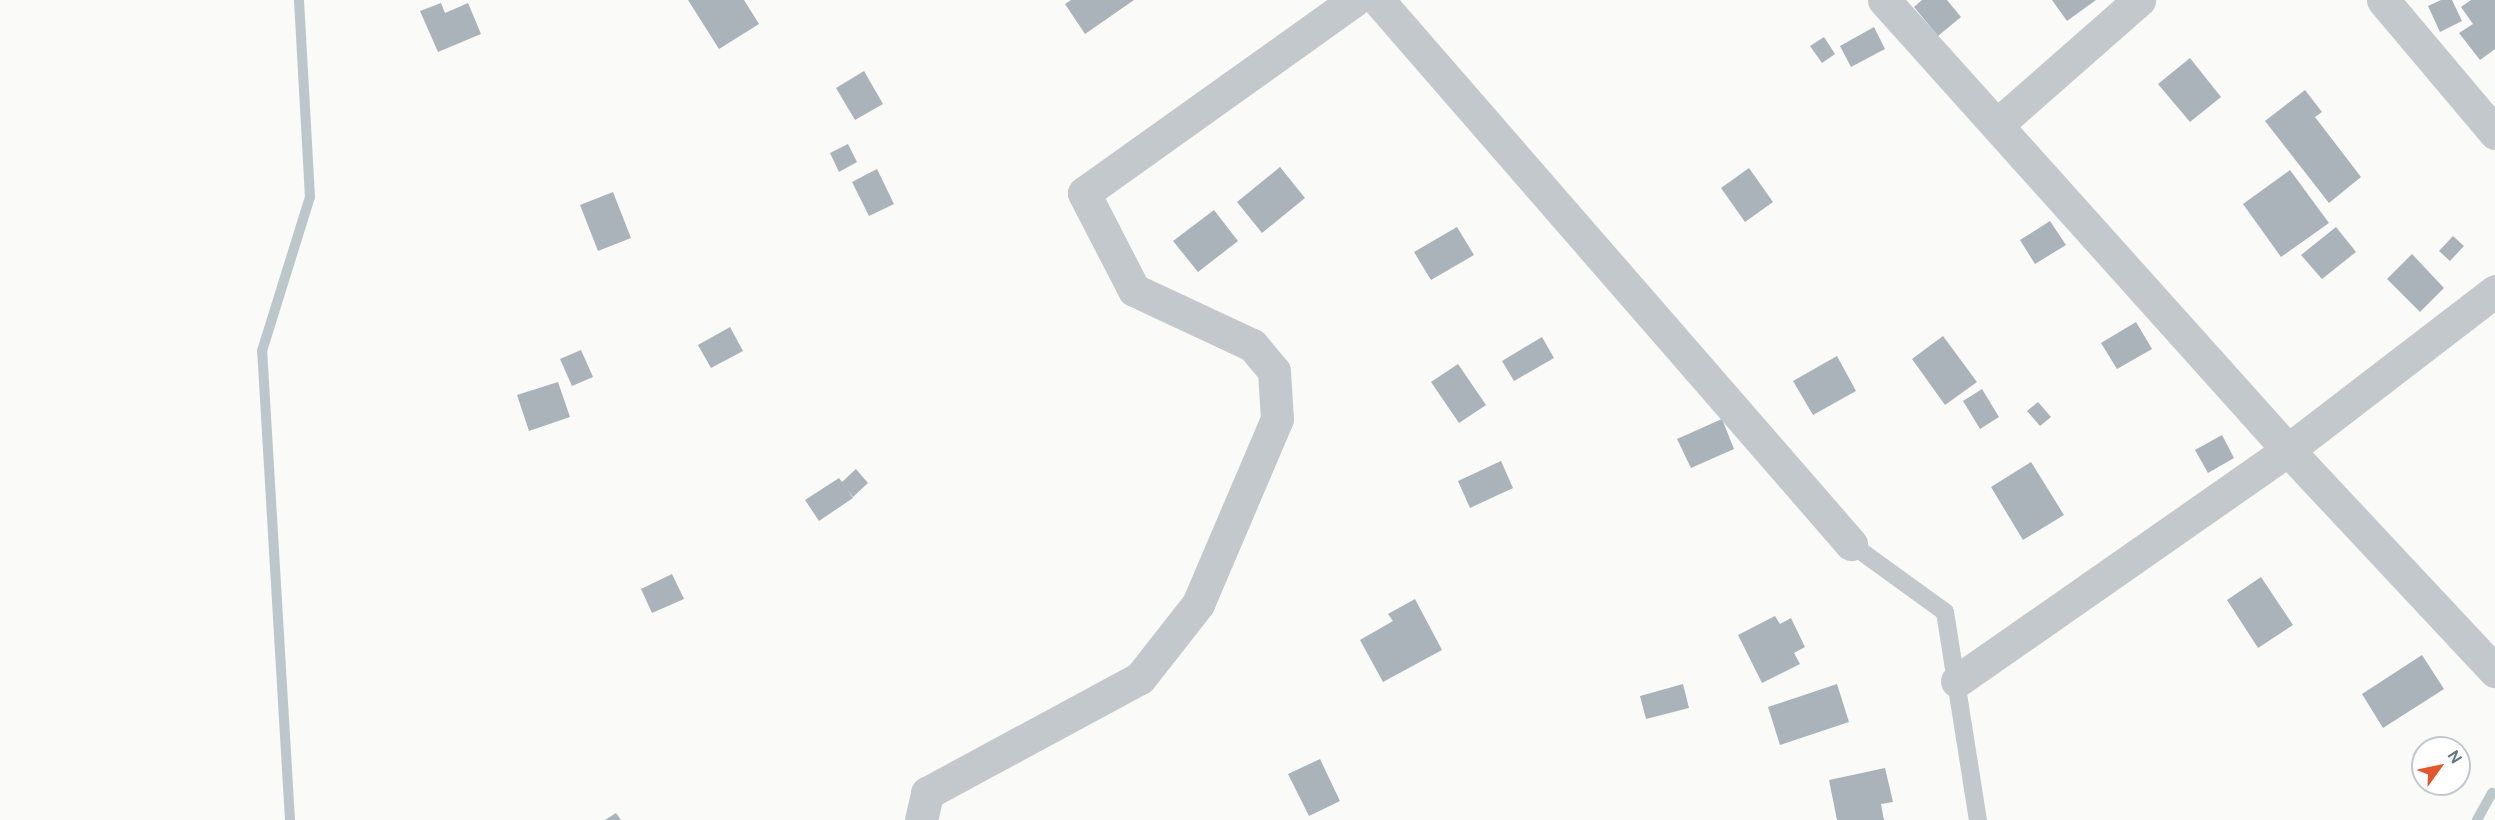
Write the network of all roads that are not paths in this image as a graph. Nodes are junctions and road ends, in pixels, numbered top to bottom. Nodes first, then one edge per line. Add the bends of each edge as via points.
1 (1355, 0) edge
2 (1378, 0) edge
3 (1884, 0) edge
4 (2139, 0) edge
5 (2383, 0) edge
6 (1998, 124) junction
7 (2495, 133) edge
8 (2495, 291) edge
9 (2288, 450) junction
10 (1851, 544) joint
11 (2495, 671) edge
12 (1958, 681) junction
13 (921, 820) edge
14 (1977, 820) edge

1 - 13 street via 1084,193 1134,290 1252,345 1274,371 1277,419 1198,604 1140,678 927,793
2 - 10 street
3 - 6 street
4 - 6 street
5 - 7 street
6 - 9 street
8 - 9 street
9 - 11 street
9 - 12 street
10 - 12 lane via 1945,612
12 - 14 lane

